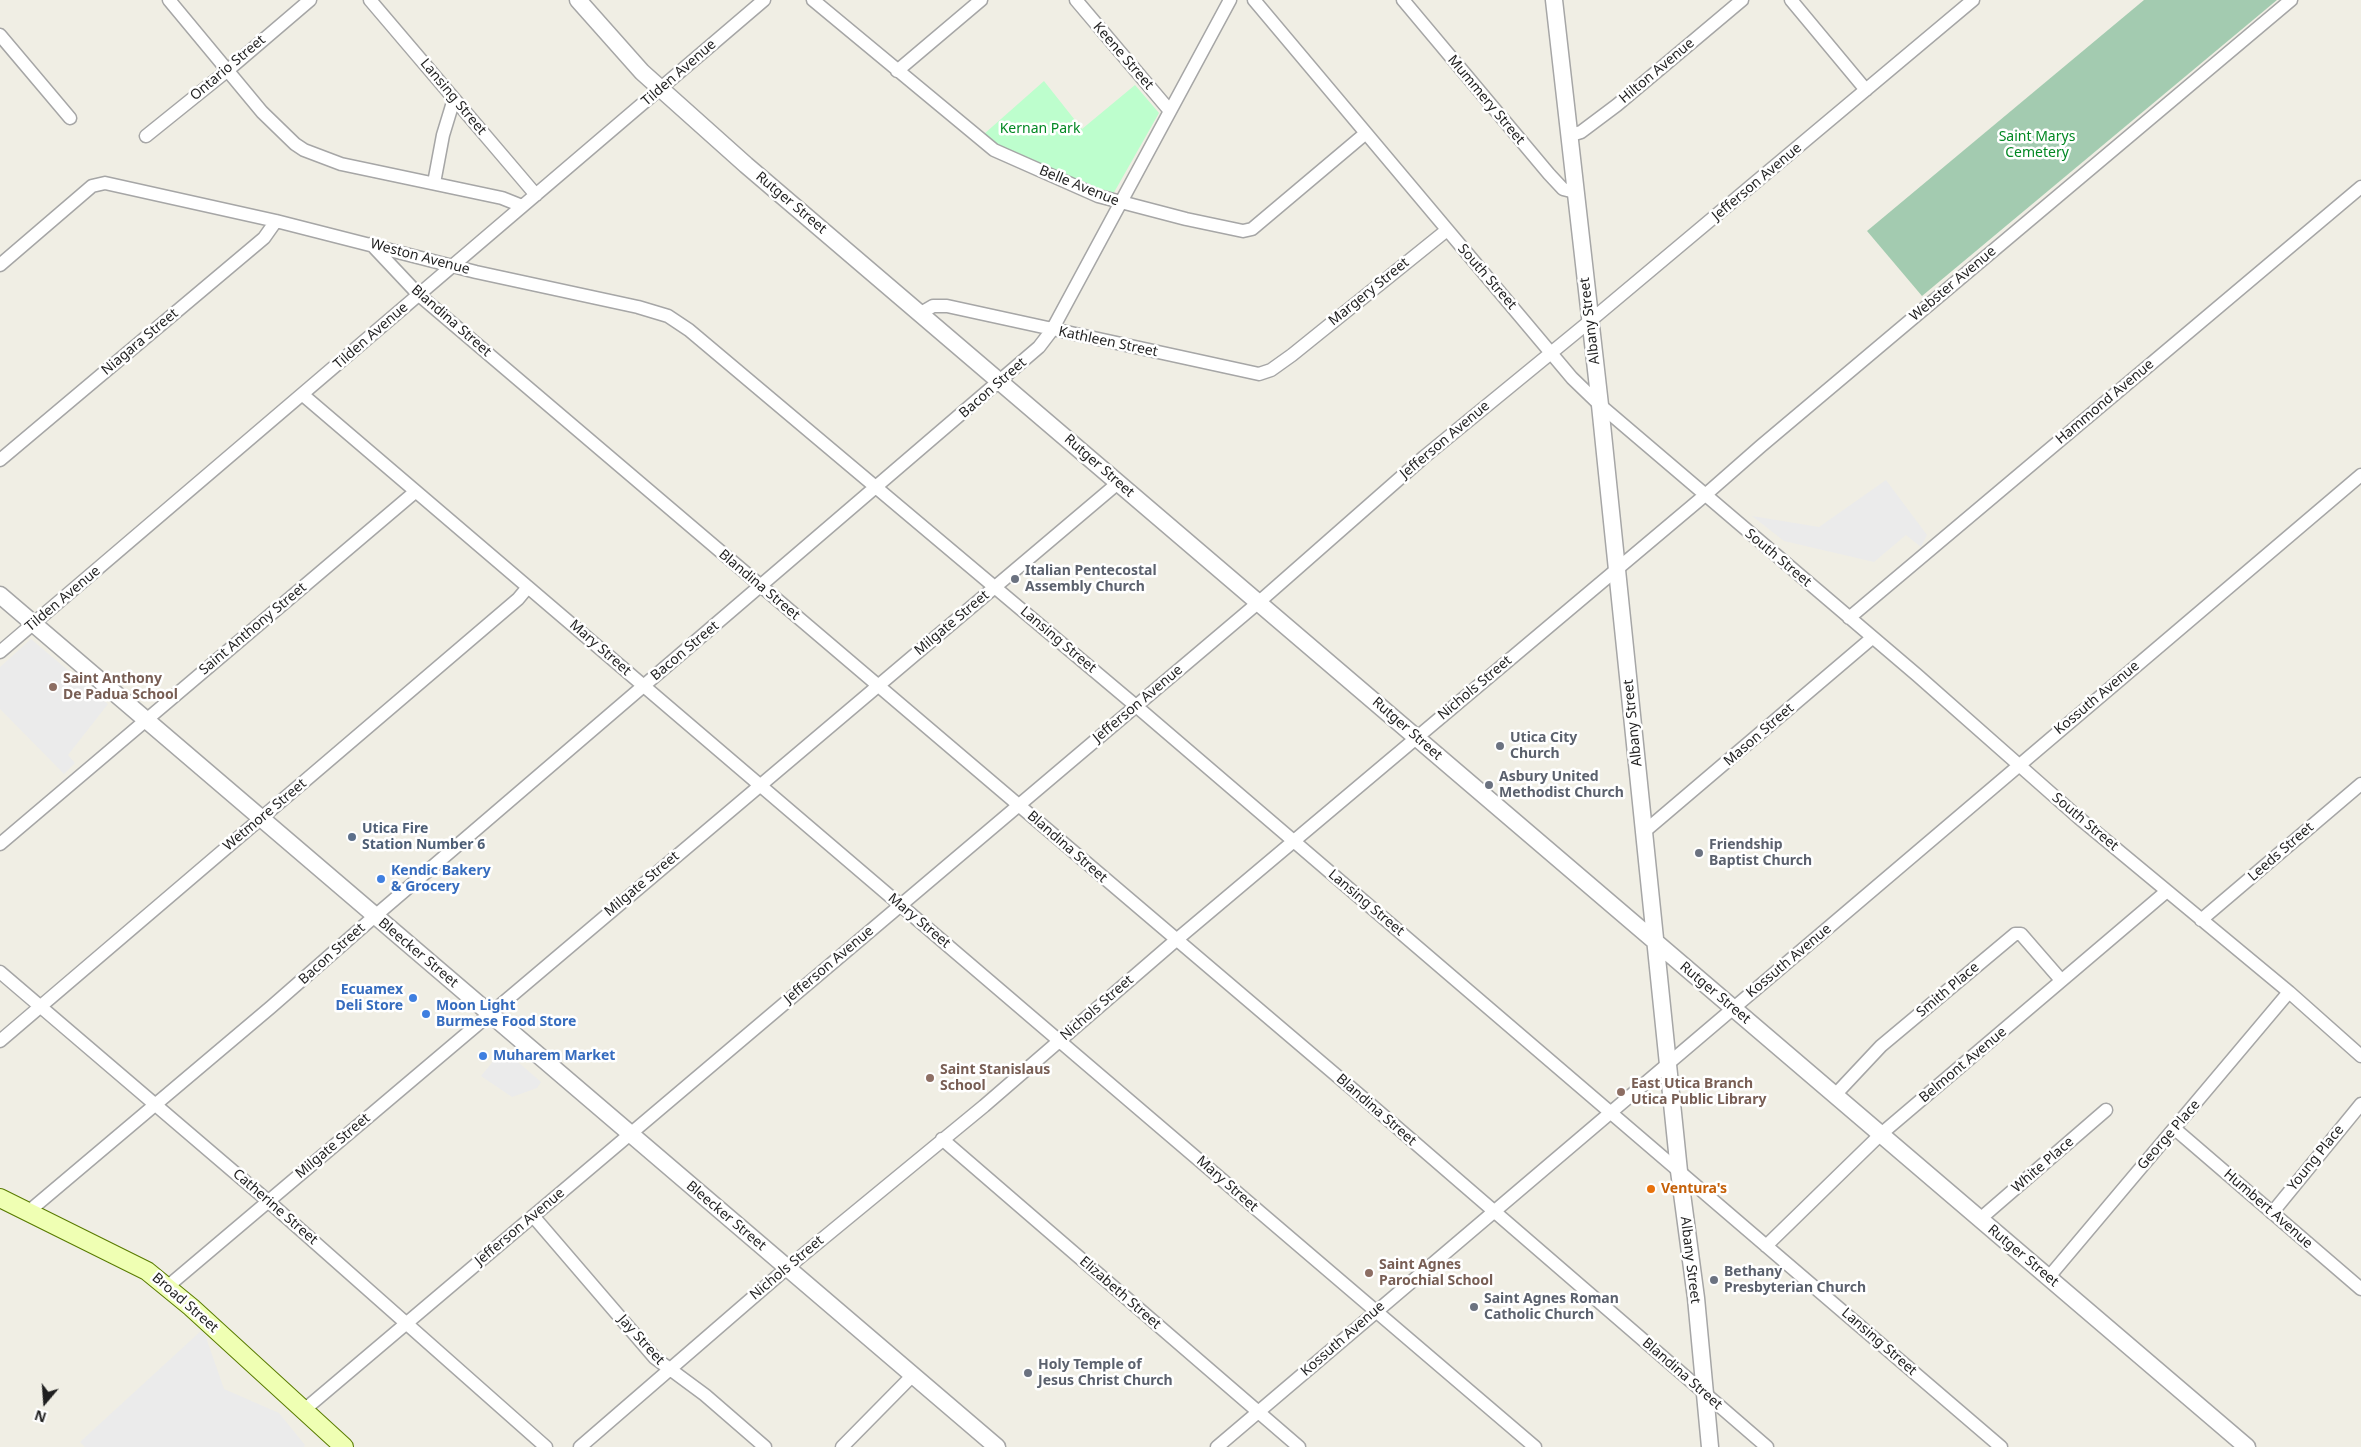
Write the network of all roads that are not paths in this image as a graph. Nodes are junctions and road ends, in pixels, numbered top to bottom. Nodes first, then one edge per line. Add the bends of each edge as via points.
1 (169, 0) edge
2 (310, 0) edge
3 (370, 0) edge
4 (578, 0) edge
5 (764, 0) edge
6 (813, 0) edge
7 (981, 0) edge
8 (1076, 0) edge
9 (1230, 0) edge
10 (1254, 0) edge
11 (1403, 0) edge
12 (1554, 0) edge
13 (1742, 0) edge
14 (1791, 0) edge
15 (1974, 0) edge
16 (2292, 0) edge
17 (0, 35) edge
18 (228, 70) junction
19 (897, 71) junction
20 (660, 90) junction
21 (1866, 90) junction
22 (454, 99) junction
23 (1170, 111) junction
24 (70, 118) dead end
25 (1366, 133) junction
26 (146, 136) dead end
27 (1568, 136) junction
28 (434, 183) junction
29 (2361, 187) edge
30 (1575, 192) junction
31 (536, 195) junction
32 (1120, 203) junction
33 (522, 206) junction
34 (276, 221) junction
35 (1447, 230) junction
36 (372, 244) junction
37 (0, 265) edge
38 (453, 266) junction
39 (419, 295) junction
40 (921, 314) junction
41 (1590, 321) junction
42 (1052, 330) junction
43 (1552, 353) junction
44 (1292, 355) joint
45 (728, 362) joint
46 (1000, 381) junction
47 (303, 395) junction
48 (1600, 406) junction
49 (0, 460) edge
50 (2361, 474) edge
51 (1118, 483) junction
52 (878, 488) junction
53 (415, 492) junction
54 (1704, 496) junction
55 (1616, 570) junction
56 (528, 587) junction
57 (762, 587) junction
58 (995, 587) junction
59 (0, 595) edge
60 (1259, 602) junction
61 (1849, 618) junction
62 (34, 624) junction
63 (1872, 638) junction
64 (0, 652) edge
65 (644, 686) junction
66 (877, 686) junction
67 (1136, 706) junction
68 (146, 720) junction
69 (1417, 737) junction
70 (2019, 765) junction
71 (2361, 784) edge
72 (760, 785) junction
73 (1019, 806) junction
74 (261, 819) junction
75 (1644, 831) junction
76 (1293, 841) junction
77 (0, 844) edge
78 (2167, 891) junction
79 (900, 906) junction
80 (375, 916) junction
81 (2201, 920) junction
82 (1175, 941) junction
83 (1656, 943) junction
84 (0, 972) edge
85 (2061, 980) junction
86 (2289, 992) junction
87 (41, 1008) junction
88 (1733, 1008) junction
89 (489, 1013) junction
90 (1059, 1040) junction
91 (0, 1041) edge
92 (2361, 1056) edge
93 (1668, 1064) junction
94 (1835, 1094) junction
95 (155, 1104) junction
96 (2361, 1104) edge
97 (2106, 1110) dead end
98 (1612, 1113) junction
99 (2175, 1129) junction
100 (630, 1134) junction
101 (1882, 1134) junction
102 (942, 1139) junction
103 (1679, 1171) junction
104 (0, 1198) edge
105 (268, 1201) junction
106 (1493, 1211) junction
107 (28, 1212) junction
108 (2272, 1213) junction
109 (533, 1216) junction
110 (1980, 1219) junction
111 (1766, 1246) junction
112 (787, 1268) junction
113 (2048, 1278) junction
114 (167, 1287) junction
115 (2361, 1289) edge
116 (1376, 1311) junction
117 (407, 1323) junction
118 (670, 1370) junction
119 (913, 1375) junction
120 (1704, 1393) junction
121 (304, 1410) junction
122 (1259, 1412) junction
123 (344, 1447) edge
124 (546, 1447) edge
125 (580, 1447) edge
126 (765, 1447) edge
127 (842, 1447) edge
128 (997, 1447) edge
129 (1217, 1447) edge
130 (1299, 1447) edge
131 (1535, 1447) edge
132 (1710, 1447) edge
133 (1767, 1447) edge
134 (2001, 1447) edge
135 (2247, 1447) edge

1 - 18 street
2 - 18 street, Ontario Street
3 - 22 street, Lansing Street
4 - 20 street, Rutger Street
5 - 20 street, Tilden Avenue
6 - 19 street, Belle Avenue
7 - 19 street
8 - 23 street, Keene Street
9 - 23 street, Bacon Street
10 - 25 street, South Street
11 - 30 street, Mummery Street via 1548,174 1564,188
12 - 27 street, Albany Street
13 - 27 street, Hilton Avenue via 1617,105 1581,132
14 - 21 street
15 - 21 street, Jefferson Avenue
16 - 54 street, Webster Avenue
17 - 24 street
18 - 26 street, Ontario Street
18 - 28 street via 262,112 304,150 342,164
19 - 32 street, Belle Avenue via 994,150
20 - 31 street, Tilden Avenue
20 - 40 street, Rutger Street
21 - 41 street, Jefferson Avenue
22 - 28 street
22 - 31 street, Lansing Street
23 - 32 street, Bacon Street
25 - 32 street, Belle Avenue via 1252,229 1243,231
25 - 35 street, South Street
27 - 30 street, Albany Street
28 - 33 street via 502,198
29 - 61 street, Hammond Avenue
30 - 41 street, Albany Street
31 - 33 street, Tilden Avenue
32 - 42 street, Bacon Street
33 - 38 street, Tilden Avenue
34 - 36 street, Weston Avenue
34 - 37 street, Weston Avenue via 98,184
34 - 49 street, Niagara Street via 264,238
35 - 43 street, South Street
35 - 44 street, Margery Street
36 - 38 street, Weston Avenue
36 - 39 street, Blandina Street
38 - 39 street, Tilden Avenue
38 - 45 street, Weston Avenue via 668,316
39 - 47 street, Tilden Avenue
39 - 57 street, Blandina Street
40 - 42 street, Kathleen Street via 933,306 947,306
40 - 46 street, Rutger Street
41 - 43 street, Jefferson Avenue
41 - 48 street, Albany Street
42 - 44 street, Kathleen Street via 1259,374 1271,370
42 - 46 street, Bacon Street via 1039,348
43 - 48 street, South Street
43 - 60 street, Jefferson Avenue via 1424,456
45 - 52 street, Lansing Street
46 - 51 street, Rutger Street
46 - 52 street, Bacon Street
47 - 53 street, Mary Street
47 - 62 street, Tilden Avenue
48 - 54 street, South Street
48 - 55 street, Albany Street
50 - 70 street, Kossuth Avenue
51 - 58 street, Milgate Street
51 - 60 street, Rutger Street
52 - 57 street, Bacon Street
52 - 58 street, Lansing Street
53 - 56 street, Mary Street
53 - 68 street, Saint Anthony Street
54 - 55 street, Webster Avenue
54 - 61 street, South Street
55 - 69 street, Nichols Street
55 - 75 street, Albany Street
56 - 65 street, Mary Street
56 - 74 street, Wetmore Street
57 - 65 street, Bacon Street
57 - 66 street, Blandina Street
58 - 66 street, Milgate Street
58 - 67 street, Lansing Street
59 - 62 street, Bleecker Street
60 - 67 street, Jefferson Avenue
60 - 69 street, Rutger Street
61 - 63 street, South Street
62 - 64 street, Tilden Avenue
62 - 68 street, Bleecker Street
63 - 70 street, South Street
63 - 75 street, Mason Street
65 - 72 street, Mary Street
65 - 80 street, Bacon Street
66 - 72 street, Milgate Street
66 - 73 street, Blandina Street
67 - 73 street, Jefferson Avenue
67 - 76 street, Lansing Street
68 - 74 street, Bleecker Street
68 - 77 street, Saint Anthony Street
69 - 76 street, Nichols Street
69 - 83 street, Rutger Street
70 - 78 street, South Street
70 - 88 street, Kossuth Avenue
71 - 81 street, Leeds Street
72 - 79 street, Mary Street
72 - 89 street, Milgate Street
73 - 79 street, Jefferson Avenue
73 - 82 street, Blandina Street
74 - 80 street, Bleecker Street
74 - 87 street, Wetmore Street
75 - 83 street, Albany Street
76 - 82 street, Nichols Street
76 - 98 street, Lansing Street
78 - 81 street, South Street
78 - 85 street, Belmont Avenue
79 - 90 street, Mary Street
79 - 100 street, Jefferson Avenue
80 - 89 street, Bleecker Street
80 - 95 street, Bacon Street
81 - 86 street, South Street
82 - 90 street, Nichols Street
82 - 106 street, Blandina Street
83 - 88 street, Rutger Street
83 - 93 street, Albany Street
84 - 87 street, Catherine Street
85 - 94 street, Smith Place via 2021,934 2015,934 1881,1046
85 - 101 street, Belmont Avenue
86 - 92 street, South Street
86 - 99 street, George Place
87 - 91 street, Wetmore Street
87 - 95 street, Catherine Street
88 - 93 street, Kossuth Avenue
88 - 94 street, Rutger Street
89 - 100 street, Bleecker Street
89 - 105 street, Milgate Street
90 - 102 street, Nichols Street
90 - 116 street, Mary Street
93 - 98 street, Kossuth Avenue
93 - 103 street, Albany Street
94 - 101 street, Rutger Street
95 - 105 street, Catherine Street
95 - 107 street, Bacon Street
96 - 108 street, Young Place
97 - 110 street, White Place
98 - 103 street, Lansing Street
98 - 106 street, Kossuth Avenue
99 - 108 street, Humbert Avenue
99 - 113 street, George Place
100 - 109 street, Jefferson Avenue
100 - 112 street, Bleecker Street
101 - 110 street, Rutger Street
101 - 111 street, Belmont Avenue
102 - 112 street, Nichols Street
102 - 122 street, Elizabeth Street
103 - 111 street, Lansing Street
103 - 120 street, Albany Street via 1696,1298
104 - 107 main road, Broad Street
105 - 114 street, Milgate Street
105 - 117 street, Catherine Street
106 - 116 street, Kossuth Avenue
106 - 120 street, Blandina Street
107 - 114 main road, Broad Street via 148,1271
108 - 115 street, Humbert Avenue
109 - 117 street, Jefferson Avenue
109 - 118 street, Jay Street via 655,1358
110 - 113 street, Rutger Street
111 - 134 street, Lansing Street
112 - 118 street, Nichols Street
112 - 119 street, Bleecker Street
113 - 135 street, Rutger Street
114 - 121 main road, Broad Street
116 - 122 street, Kossuth Avenue
116 - 131 street, Mary Street
117 - 121 street, Jefferson Avenue
117 - 124 street, Catherine Street
118 - 125 street, Nichols Street
118 - 126 street, Jay Street via 705,1395
119 - 127 street
119 - 128 street, Bleecker Street
120 - 132 street, Albany Street
120 - 133 street, Blandina Street
121 - 123 main road, Broad Street
122 - 129 street, Kossuth Avenue
122 - 130 street, Elizabeth Street

